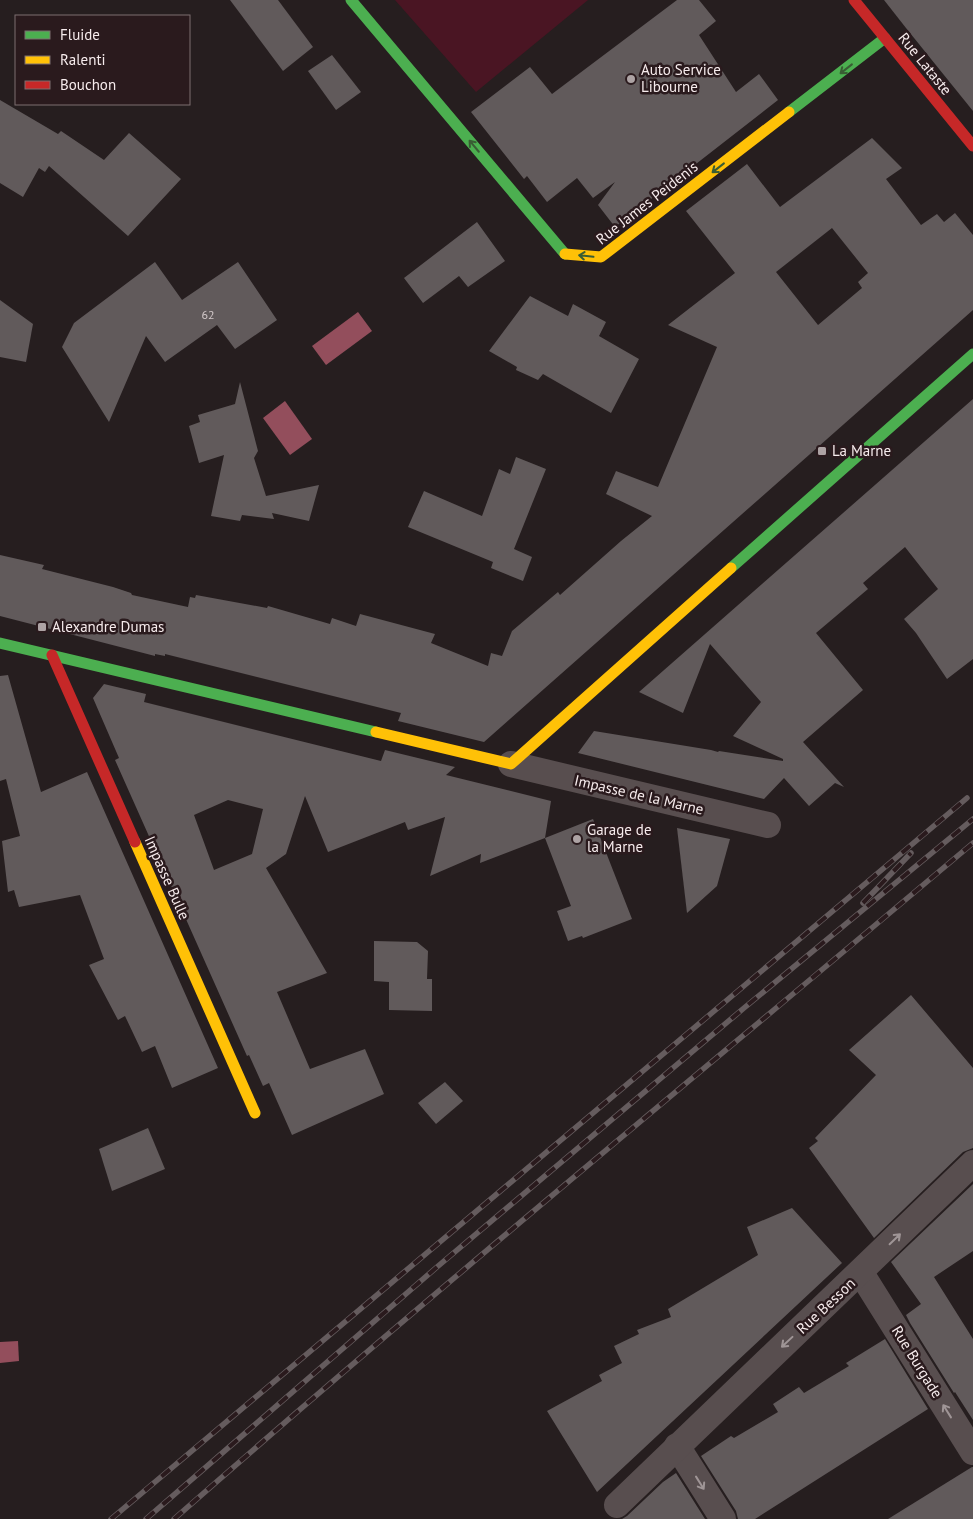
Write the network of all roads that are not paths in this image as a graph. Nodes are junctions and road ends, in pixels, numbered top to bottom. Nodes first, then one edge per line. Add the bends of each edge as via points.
1 (351, 0) edge
2 (854, 0) edge
3 (884, 38) junction
4 (973, 146) edge
5 (973, 354) edge
6 (0, 643) edge
7 (52, 655) junction
8 (511, 764) junction
9 (768, 825) dead end
10 (256, 1113) dead end
11 (973, 1163) edge
12 (860, 1272) junction
13 (677, 1446) junction
14 (973, 1452) edge
15 (617, 1504) dead end
16 (723, 1519) edge

3 -> 1 street, Rue James Peidenis via 601,257 564,254
2 - 3 street, Rue Lataste
3 - 4 street, Rue Lataste
5 - 8 street
6 - 7 street
7 - 8 street
7 - 10 street, Impasse Bulle
8 - 9 street, Impasse de la Marne
12 -> 11 street, Rue Besson
12 -> 13 street, Rue Besson
14 -> 12 street, Rue Burgade
13 - 15 street, Rue Besson
13 -> 16 street

